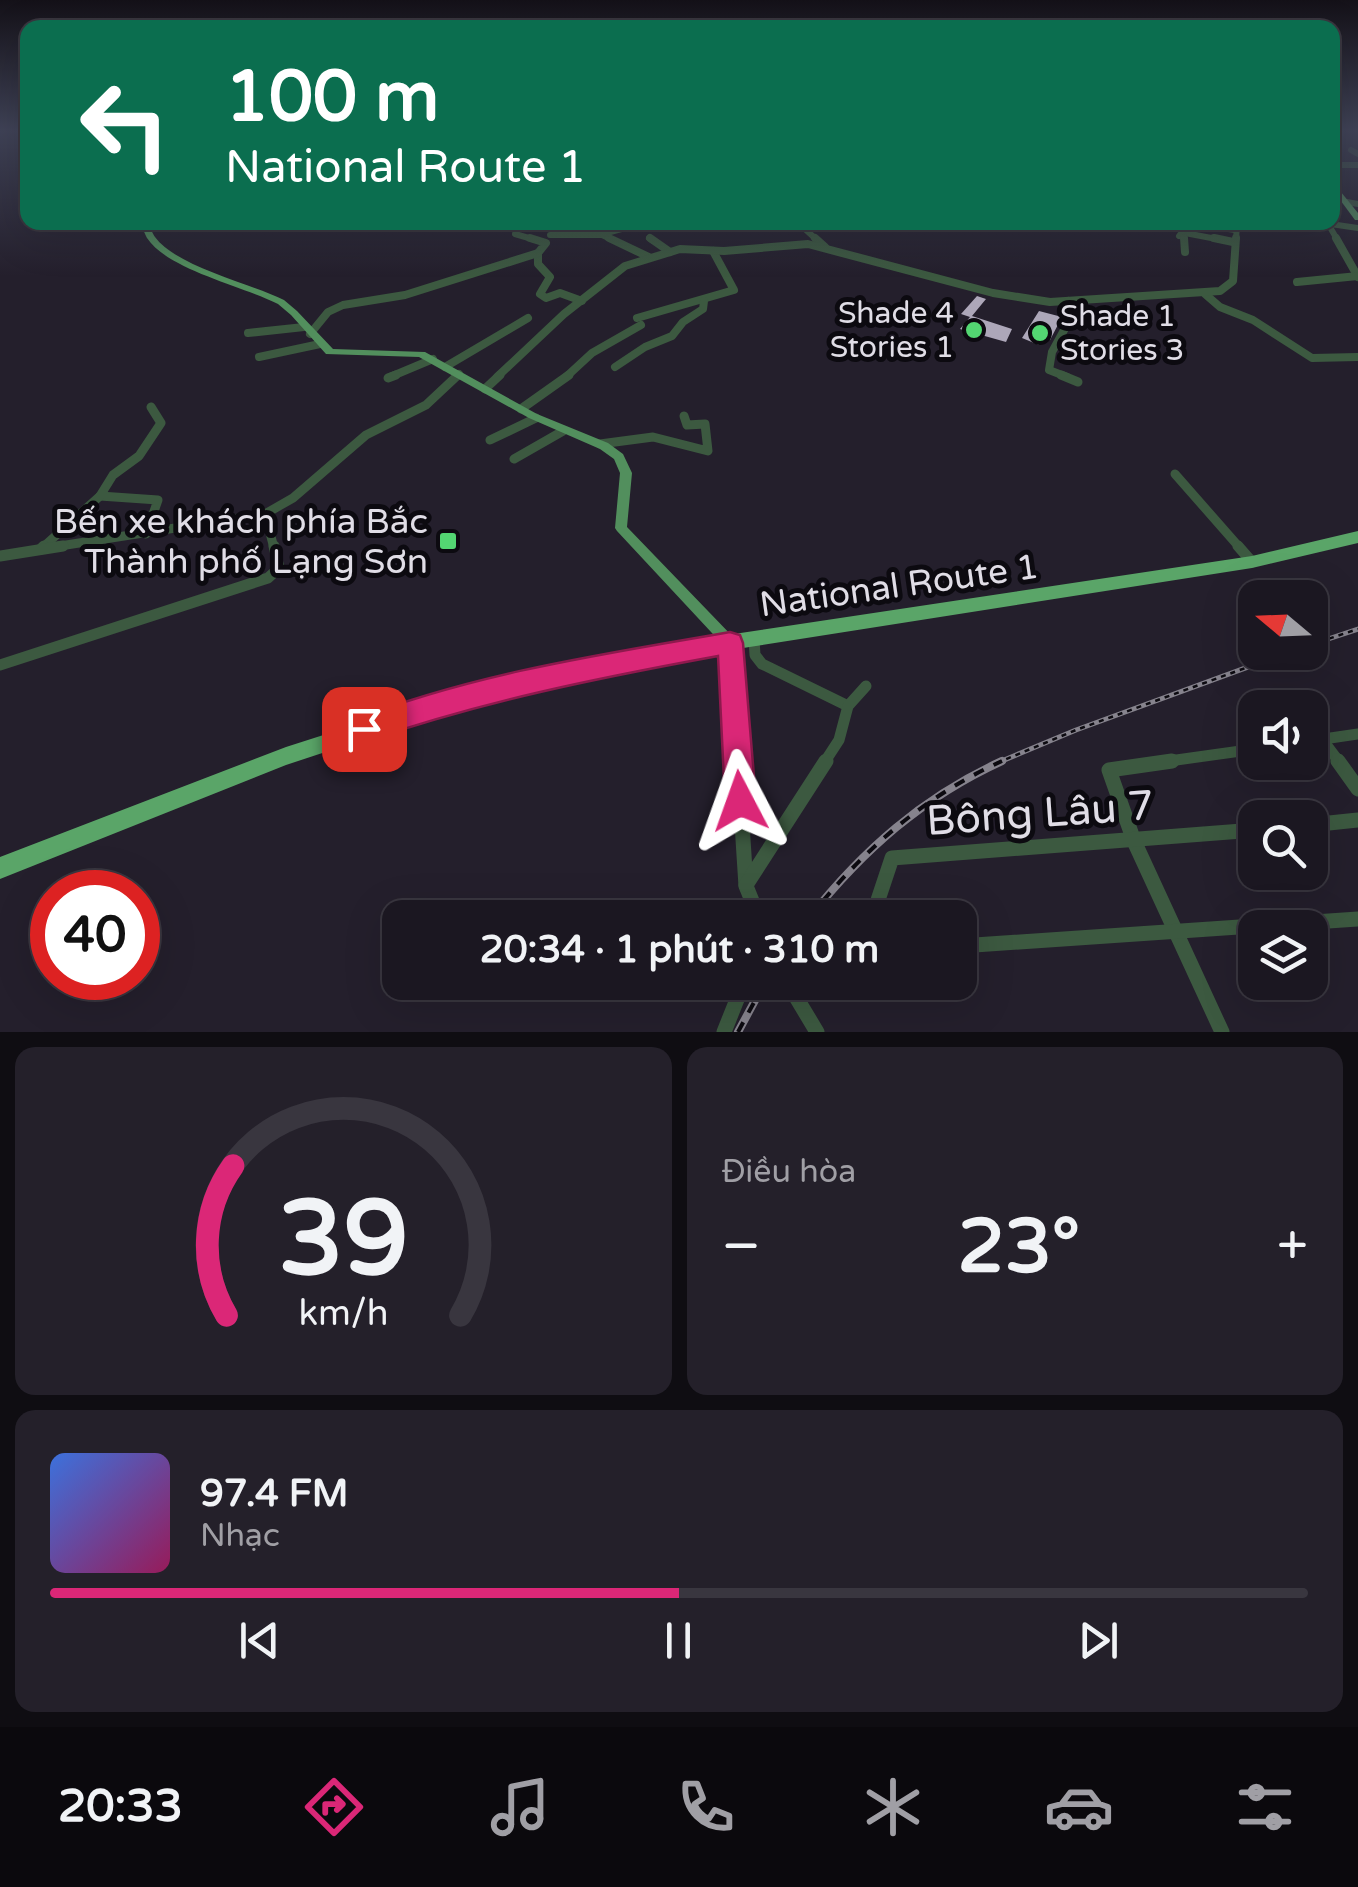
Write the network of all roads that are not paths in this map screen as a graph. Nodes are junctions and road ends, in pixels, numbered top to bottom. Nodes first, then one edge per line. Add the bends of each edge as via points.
1 (1340, 193) edge
2 (1347, 202) junction
3 (1358, 204) edge
4 (1358, 218) edge
5 (146, 230) edge
6 (515, 230) edge
7 (617, 230) edge
8 (807, 230) edge
9 (1185, 230) edge
10 (1235, 230) edge
11 (1332, 230) edge
12 (602, 234) junction
13 (1183, 234) junction
14 (550, 235) dead end
15 (649, 238) dead end
16 (1233, 242) junction
17 (825, 248) junction
18 (714, 251) junction
19 (670, 252) junction
20 (1185, 252) dead end
21 (538, 253) junction
22 (650, 257) junction
23 (1358, 276) edge
24 (1297, 282) dead end
25 (1205, 294) junction
26 (582, 300) junction
27 (704, 301) junction
28 (1068, 302) junction
29 (528, 318) dead end
30 (307, 331) junction
31 (248, 333) dead end
32 (320, 344) junction
33 (259, 357) dead end
34 (1358, 357) edge
35 (439, 363) junction
36 (616, 367) dead end
37 (459, 374) junction
38 (388, 378) dead end
39 (1078, 382) dead end
40 (485, 389) junction
41 (152, 407) dead end
42 (521, 409) junction
43 (684, 416) dead end
44 (536, 418) junction
45 (563, 431) junction
46 (490, 440) dead end
47 (600, 444) junction
48 (514, 459) dead end
49 (1175, 474) dead end
50 (100, 496) junction
51 (265, 514) junction
52 (146, 534) junction
53 (1358, 538) edge
54 (41, 549) junction
55 (0, 556) edge
56 (1252, 562) junction
57 (754, 639) junction
58 (730, 643) junction
59 (0, 665) edge
60 (866, 686) dead end
61 (848, 706) junction
62 (1358, 734) edge
63 (1328, 738) edge
64 (1238, 751) edge
65 (1328, 754) edge
66 (1358, 790) edge
67 (1358, 820) edge
68 (1328, 822) edge
69 (1238, 832) edge
70 (1134, 841) junction
71 (0, 868) edge
72 (746, 886) junction
73 (752, 900) edge
74 (878, 900) edge
75 (1358, 919) edge
76 (1176, 932) junction
77 (977, 945) edge
78 (737, 1000) edge
79 (798, 1000) edge
80 (724, 1032) edge
81 (817, 1032) edge
82 (1222, 1032) edge

1 - 2 main road
2 - 3 street
2 - 4 main road
5 - 30 main road via 170,254 281,302
6 - 21 street via 545,242
7 - 12 street
8 - 17 street
9 - 13 street
10 - 16 street
11 - 23 street
12 - 14 street
12 - 22 street
13 - 16 street
13 - 20 street
15 - 19 street
16 - 25 street via 1233,281
17 - 18 street
17 - 28 street via 993,293
18 - 19 street
18 - 27 street via 735,287
19 - 22 street
21 - 26 street via 538,265 550,275 540,294
21 - 30 street via 404,295 343,306
22 - 26 street via 626,266
23 - 24 street
25 - 28 street
25 - 34 street via 1312,358
26 - 40 street
27 - 36 street via 672,336
27 - 42 street via 639,321
28 - 39 street via 1074,312 1050,370
29 - 35 street via 468,356
30 - 31 street
30 - 32 main road
32 - 33 street
32 - 35 main road via 336,355 399,350
35 - 37 main road
35 - 38 street
37 - 40 main road
37 - 51 street via 426,405 366,435
40 - 42 main road
41 - 50 street via 160,426
42 - 44 main road
43 - 47 street via 687,425 705,424 708,451 653,437
44 - 45 main road
44 - 46 street
45 - 47 main road
45 - 48 street
47 - 58 main road via 623,464 624,534
49 - 56 street
50 - 52 street via 158,500
50 - 54 street
51 - 52 street
51 - 59 street via 279,568 268,578
52 - 54 street
53 - 56 highway, National Route 1
54 - 55 street
56 - 57 highway, National Route 1
57 - 58 highway, National Route 1
57 - 61 street via 762,664
58 - 71 highway, National Route 1 via 595,665 430,707
58 - 72 street
60 - 61 street
61 - 72 street via 839,740
62 - 63 street
64 - 70 street via 1108,770
65 - 66 street
67 - 68 street
69 - 70 street, Bông Lâu 7
70 - 74 street, Bông Lâu 7 via 892,858
70 - 76 street
72 - 73 street
75 - 76 street
76 - 77 street
76 - 82 street
78 - 80 street
79 - 81 street

